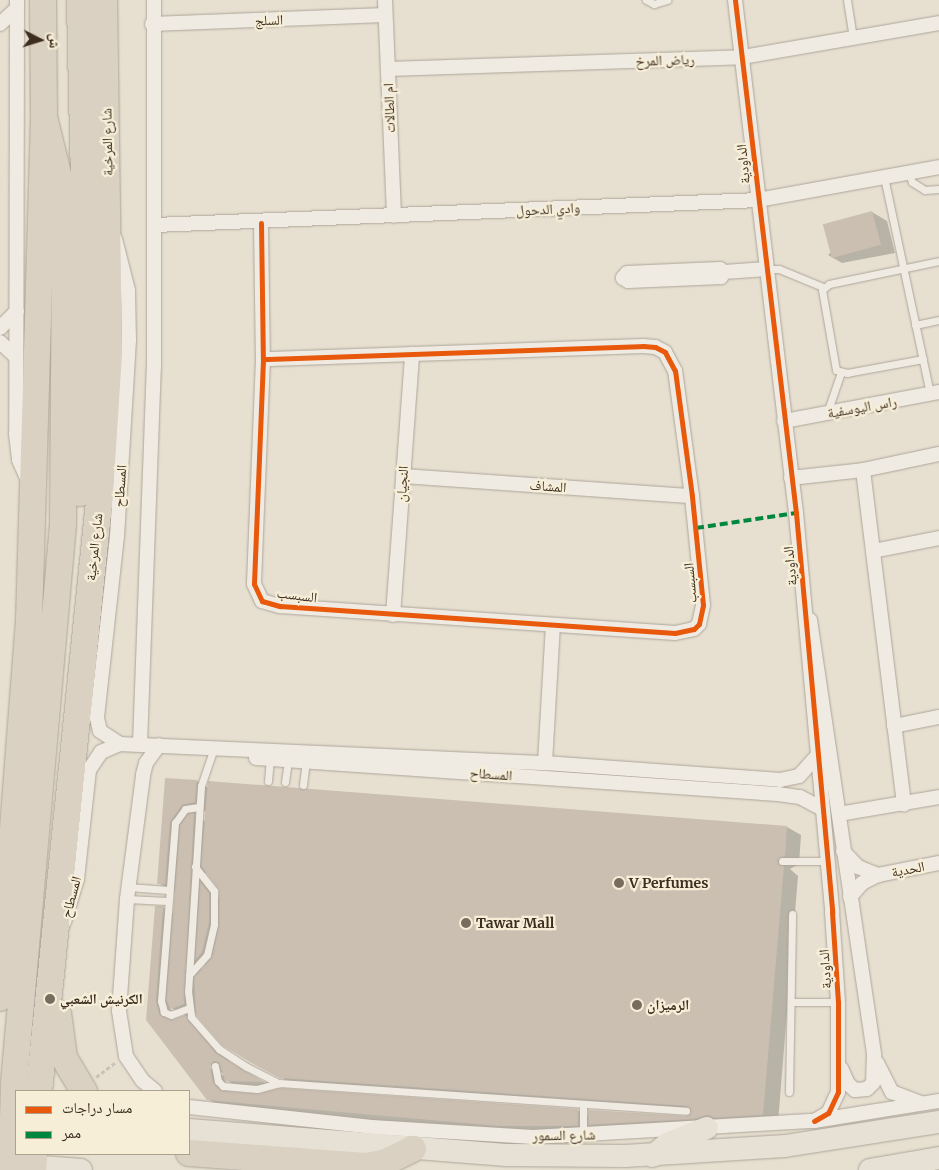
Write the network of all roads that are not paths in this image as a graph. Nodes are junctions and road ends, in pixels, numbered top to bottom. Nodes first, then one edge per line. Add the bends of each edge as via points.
1 (43, 0) edge
2 (80, 0) edge
3 (104, 0) edge
4 (119, 0) edge
5 (385, 0) edge
6 (646, 0) edge
7 (667, 0) edge
8 (735, 0) edge
9 (847, 0) edge
10 (152, 1) edge
11 (17, 4) edge
12 (385, 15) junction
13 (939, 23) edge
14 (0, 24) edge
15 (152, 24) junction
16 (0, 31) edge
17 (16, 39) junction
18 (853, 40) junction
19 (106, 57) junction
20 (743, 57) junction
21 (388, 69) junction
22 (44, 117) junction
23 (939, 167) edge
24 (908, 172) junction
25 (884, 177) junction
26 (939, 188) edge
27 (758, 200) junction
28 (394, 216) junction
29 (108, 218) junction
30 (261, 223) junction
31 (155, 225) junction
32 (939, 261) edge
33 (903, 268) junction
34 (767, 269) junction
35 (676, 274) dead end
36 (823, 287) junction
37 (17, 311) junction
38 (939, 320) edge
39 (915, 325) junction
40 (0, 328) edge
41 (0, 342) edge
42 (412, 354) junction
43 (16, 357) junction
44 (263, 359) junction
45 (923, 359) junction
46 (841, 372) junction
47 (935, 393) edge
48 (827, 413) junction
49 (784, 421) junction
50 (939, 454) edge
51 (863, 470) junction
52 (403, 476) junction
53 (791, 478) junction
54 (34, 491) junction
55 (692, 496) junction
56 (939, 538) edge
57 (873, 551) junction
58 (91, 574) junction
59 (806, 613) junction
60 (393, 615) junction
61 (553, 626) junction
62 (939, 716) edge
63 (894, 726) junction
64 (120, 744) junction
65 (140, 744) junction
66 (159, 745) junction
67 (214, 750) junction
68 (816, 757) junction
69 (270, 758) junction
70 (288, 760) junction
71 (306, 761) junction
72 (545, 763) junction
73 (788, 780) junction
74 (268, 781) dead end
75 (285, 782) dead end
76 (303, 784) dead end
77 (818, 784) junction
78 (836, 793) junction
79 (939, 797) edge
80 (904, 804) junction
81 (199, 807) junction
82 (821, 808) junction
83 (839, 814) junction
84 (843, 851) junction
85 (782, 861) dead end
86 (827, 861) junction
87 (939, 862) edge
88 (196, 867) junction
89 (878, 875) junction
90 (168, 890) junction
91 (128, 893) junction
92 (850, 896) junction
93 (167, 901) junction
94 (792, 914) dead end
95 (53, 945) junction
96 (2, 970) edge
97 (189, 975) junction
98 (0, 998) edge
99 (791, 1002) junction
100 (838, 1002) junction
101 (189, 1008) junction
102 (874, 1055) junction
103 (838, 1061) junction
104 (215, 1066) dead end
105 (279, 1083) junction
106 (89, 1086) edge
107 (17, 1090) edge
108 (39, 1090) edge
109 (154, 1090) edge
110 (789, 1092) dead end
111 (939, 1101) edge
112 (583, 1104) junction
113 (924, 1104) junction
114 (190, 1107) edge
115 (686, 1110) dead end
116 (15, 1119) edge
117 (814, 1121) junction
118 (939, 1122) edge
119 (707, 1128) junction
120 (190, 1130) edge
121 (583, 1135) junction
122 (13, 1144) edge
123 (414, 1149) junction
124 (190, 1153) edge
125 (42, 1155) edge
126 (652, 1156) junction
127 (939, 1158) edge
128 (81, 1170) edge
129 (870, 1170) edge

1 - 22 highway
2 - 58 highway via 86,267 78,552 79,561
3 - 19 highway, شارع المرخية
4 - 19 highway via 117,42
5 - 12 street, ام الطالات
6 - 7 lane via 654,4
8 - 20 street, الداودية
9 - 18 lane
10 - 15 street
11 - 14 street
11 - 17 street
12 - 15 street, السلج
12 - 21 street, ام الطالات
13 - 18 street, رياض المرخ
15 - 31 street
16 - 17 street
17 - 37 street
18 - 20 street, رياض المرخ
19 - 29 highway, شارع المرخية
20 - 21 street, رياض المرخ
20 - 27 street, الداودية
21 - 28 street, ام الطالات
22 - 54 highway
22 - 107 highway via 63,194 65,230 63,524
23 - 24 street, وادي الدحول
24 - 25 street, وادي الدحول
24 - 26 lane via 912,182 925,190
25 - 27 street, وادي الدحول
25 - 33 lane
27 - 28 street, وادي الدحول
27 - 34 street, الداودية
28 - 30 street, وادي الدحول
29 - 58 highway, شارع المرخية via 109,352
29 - 64 street, المسطاح via 126,281 130,340 117,536 97,718 100,731
30 - 31 street, وادي الدحول
30 - 44 street, السبسب
31 - 65 street via 150,538
32 - 33 lane
33 - 36 lane
33 - 39 lane
34 - 35 street via 724,272 720,269
34 - 36 lane via 788,272
34 - 49 street, الداودية
36 - 46 lane via 834,365
37 - 40 street
37 - 43 street
38 - 39 lane
39 - 45 lane
41 - 43 street
42 - 44 street, السبسب
42 - 52 street, النجيان
42 - 55 street, السبسب via 655,347 665,352 675,371
43 - 54 street via 17,450 23,471
44 - 60 street, السبسب via 256,594 262,601 280,606
45 - 46 lane
45 - 47 lane
46 - 48 lane
47 - 48 street, راس اليوسفية
48 - 49 street, راس اليوسفية
49 - 53 street, الداودية
50 - 51 street
51 - 53 street
51 - 57 street
52 - 55 street, المشاف
52 - 60 street, النجيان
53 - 59 street, الداودية
54 - 96 highway via 29,620
55 - 61 street, السبسب via 703,605 700,624 694,629 675,633
56 - 57 street
57 - 63 street
58 - 95 highway, شارع المرخية
59 - 68 street, الداودية via 804,629
59 - 78 street, الداودية via 815,638
60 - 61 street, السبسب
61 - 72 street
62 - 63 street
63 - 80 street
64 - 65 street, المسطاح
64 - 95 street, المسطاح via 101,752 89,770 72,903
65 - 66 street, المسطاح
66 - 67 street, المسطاح
66 - 91 street via 146,763 143,775
67 - 69 street, المسطاح
67 - 72 street, المسطاح
67 - 81 lane via 203,773
68 - 73 street via 804,772
68 - 77 street, الداودية
69 - 70 street, المسطاح
69 - 74 lane
70 - 71 street, المسطاح
70 - 75 lane
71 - 76 lane
71 - 82 street, المسطاح via 778,794 800,797
72 - 73 street, المسطاح
73 - 77 street, المسطاح
77 - 78 street, المسطاح
77 - 82 street, الداودية
78 - 83 street, الداودية
79 - 80 street
80 - 83 street
81 - 88 lane
81 - 90 lane via 185,809 176,817
82 - 86 street, الداودية
83 - 84 street, الداودية
84 - 89 street, الحدية via 858,867
84 - 92 street, الداودية
85 - 86 lane
86 - 100 street, الداودية
87 - 89 street, الحدية
88 - 97 lane
88 - 97 lane via 214,891 214,924 207,955
89 - 92 street, الحدية via 862,883
90 - 91 lane
90 - 93 lane
91 - 93 lane
91 - 109 street via 119,1011 126,1056 142,1080
92 - 102 street, الداودية
93 - 101 lane via 161,1005 164,1012 171,1015
94 - 99 lane
95 - 106 highway via 60,1041 72,1074
95 - 108 highway, شارع المرخية
96 - 98 highway
97 - 101 lane
99 - 100 lane
99 - 110 lane
100 - 103 street, الداودية
101 - 105 lane via 197,1026 219,1048
102 - 103 street, الداودية via 873,1083 864,1090 851,1088
102 - 113 street, الداودية via 892,1092
103 - 117 street, الداودية via 835,1104
104 - 105 lane via 218,1081 223,1086 265,1088
105 - 112 lane
111 - 113 street, شارع السمور
112 - 115 lane
112 - 121 lane
113 - 117 street, شارع السمور
114 - 121 street, شارع السمور via 372,1127 533,1136
116 - 122 highway
117 - 119 street, شارع السمور
118 - 126 main road, شارع السمور via 785,1146
119 - 121 street, شارع السمور
119 - 126 main road via 667,1144
120 - 123 main road, شارع السمور
123 - 124 highway via 386,1162 366,1166
123 - 126 main road, شارع السمور via 509,1155
125 - 128 main road
127 - 129 main road

